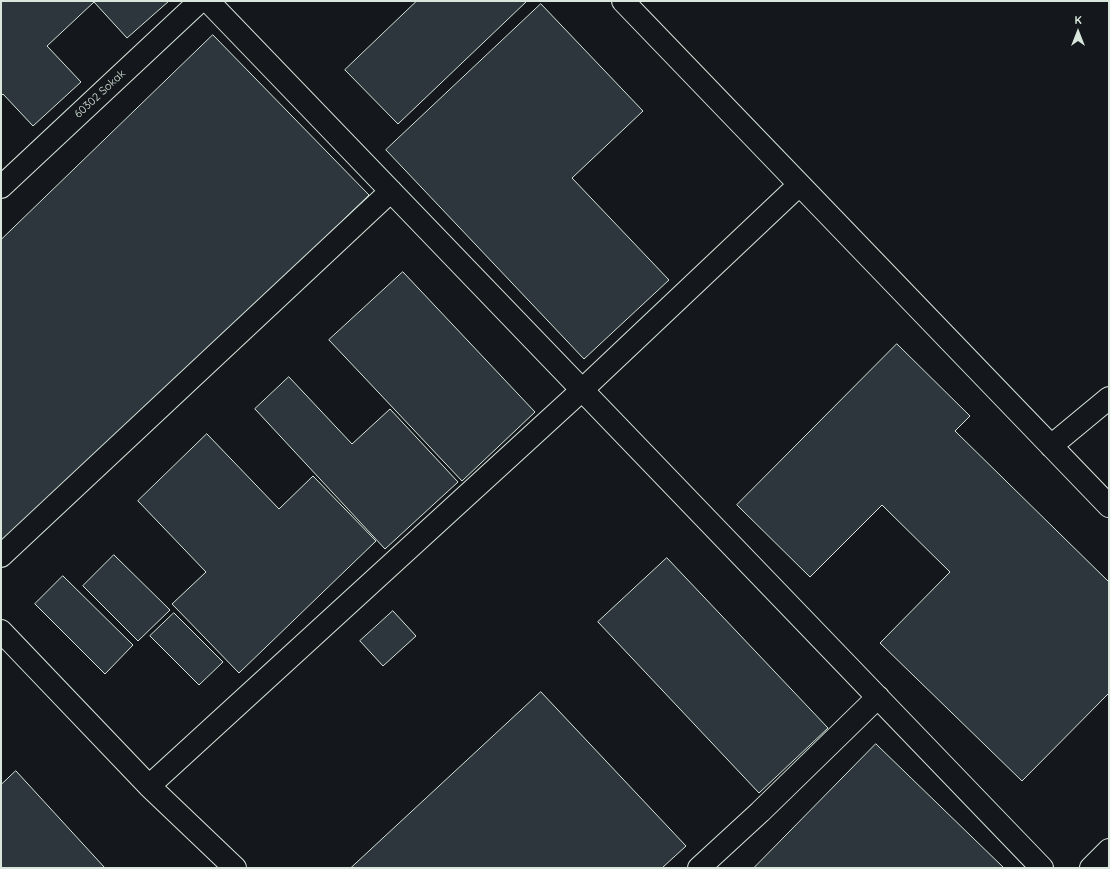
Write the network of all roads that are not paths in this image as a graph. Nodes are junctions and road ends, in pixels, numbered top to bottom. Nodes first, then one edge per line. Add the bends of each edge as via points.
1 (200, 1) edge
2 (208, 1) edge
3 (632, 5) edge
4 (799, 185) junction
5 (1, 187) edge
6 (391, 191) junction
7 (582, 390) junction
8 (1109, 398) edge
9 (1051, 446) junction
10 (1109, 506) edge
11 (1, 556) edge
12 (1, 631) edge
13 (878, 697) junction
14 (149, 786) junction
15 (1109, 850) edge
16 (235, 868) edge
17 (699, 868) edge
18 (1042, 868) edge
19 (1091, 868) edge

1 - 5 street, 60302 Sokak
2 - 6 street
3 - 4 street
4 - 7 street
4 - 9 street
6 - 7 street
6 - 11 street
7 - 13 street
7 - 14 street
8 - 9 street
9 - 10 street
12 - 14 street
13 - 17 street
13 - 18 street
14 - 16 street
15 - 19 street

